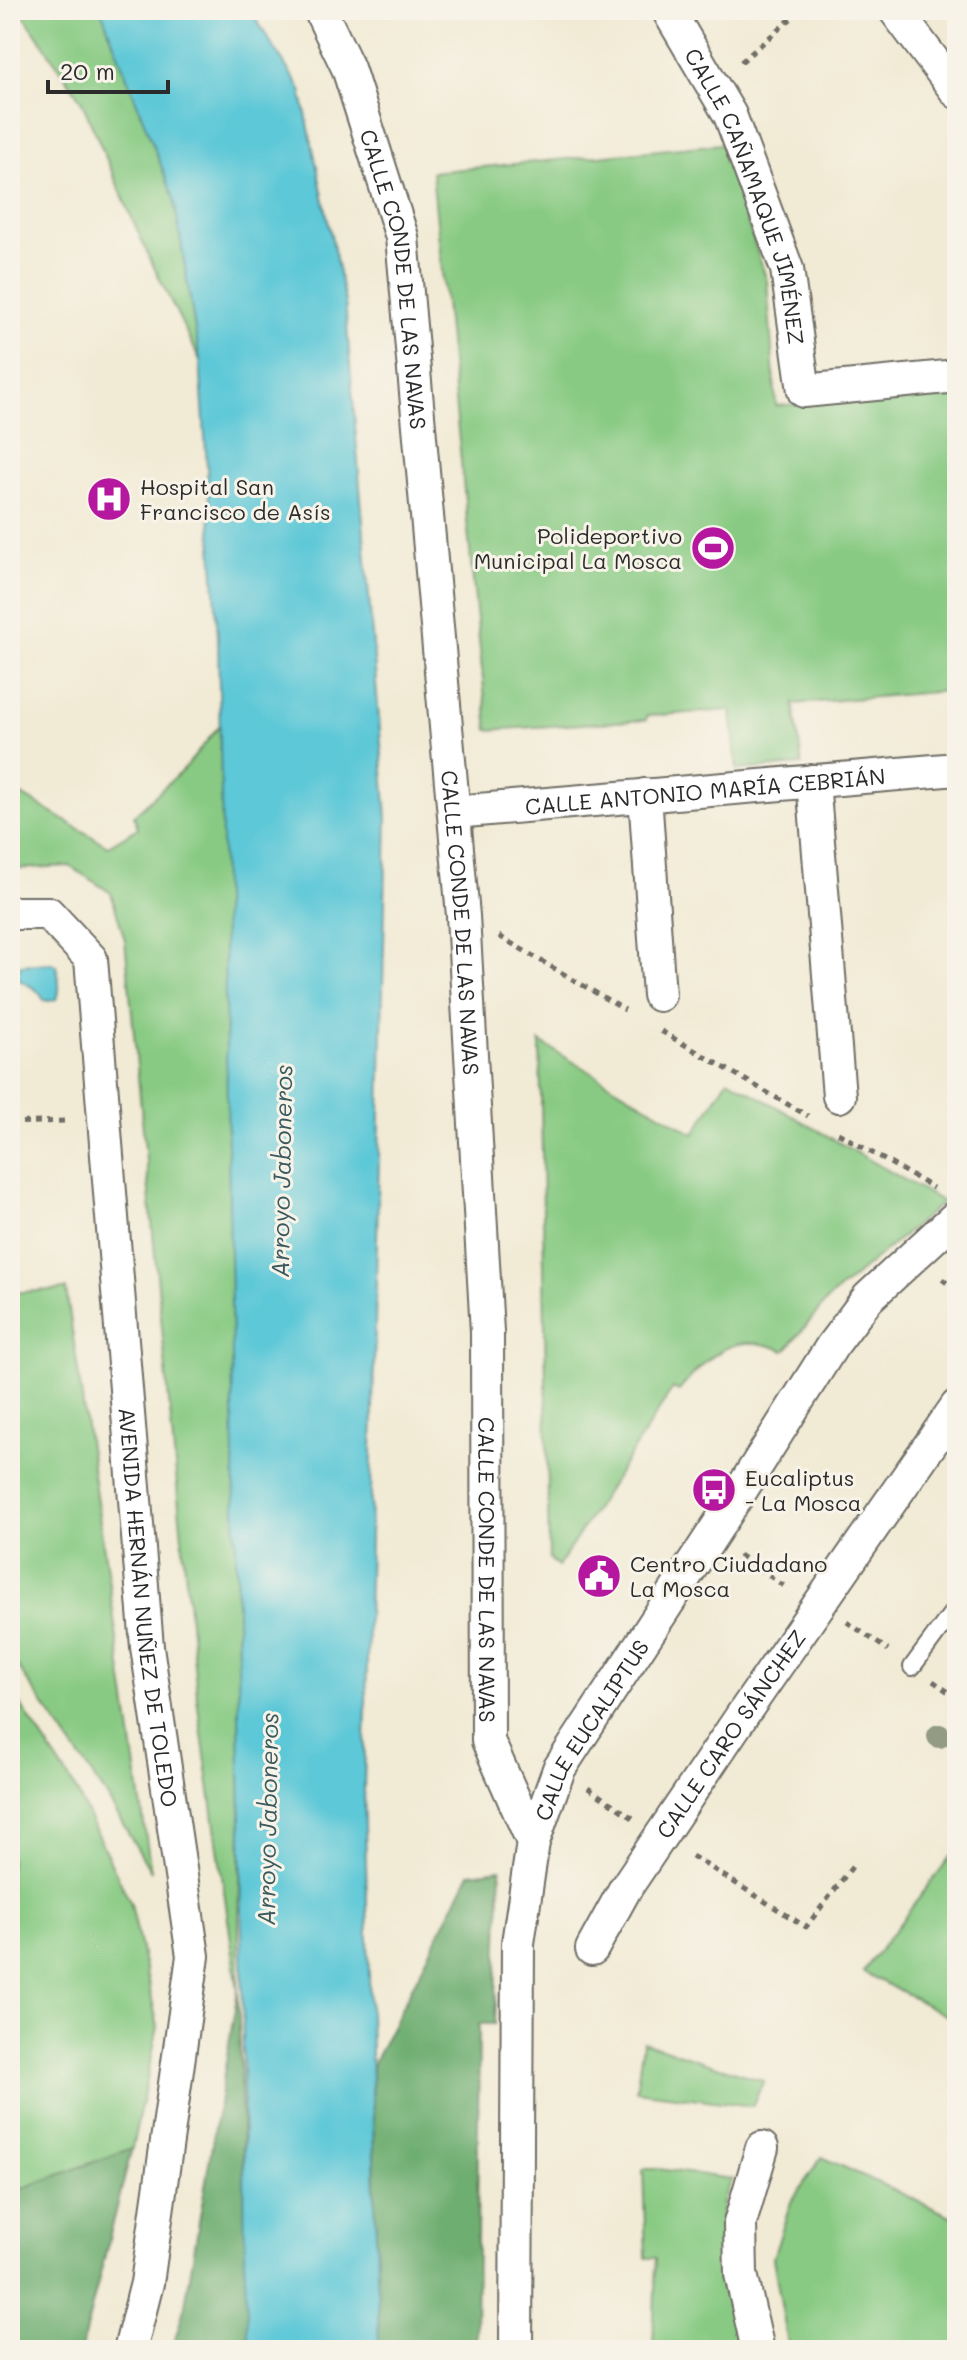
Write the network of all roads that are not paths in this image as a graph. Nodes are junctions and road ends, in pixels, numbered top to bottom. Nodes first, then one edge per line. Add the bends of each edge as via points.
1 (320, 10) edge
2 (668, 10) edge
3 (895, 10) edge
4 (957, 92) edge
5 (957, 376) edge
6 (957, 769) edge
7 (813, 781) junction
8 (645, 795) junction
9 (454, 812) junction
10 (10, 913) edge
11 (659, 995) dead end
12 (839, 1096) dead end
13 (957, 1216) edge
14 (957, 1406) edge
15 (957, 1606) edge
16 (912, 1667) road end
17 (533, 1842) junction
18 (592, 1949) dead end
19 (762, 2148) dead end
20 (130, 2350) edge
21 (516, 2350) edge
22 (758, 2350) edge

1 - 9 street, CALLE CONDE DE LAS NAVAS via 348,68 402,237
2 - 5 street, CALLE CAÑAMAQUE JIMÉNEZ via 730,115 787,269 804,391
3 - 4 street
6 - 7 street, CALLE ANTONIO MARÍA CEBRIÁN
7 - 8 street, CALLE ANTONIO MARÍA CEBRIÁN
7 - 12 street
8 - 9 street, CALLE ANTONIO MARÍA CEBRIÁN
8 - 11 street
9 - 17 street, CALLE CONDE DE LAS NAVAS via 487,1332 488,1741
10 - 20 street, AVENIDA HERNÁN NUÑEZ DE TOLEDO via 48,913 91,959 147,1647 193,1956 147,2283
13 - 17 street, CALLE EUCALIPTUS via 868,1298 832,1346 559,1769
14 - 18 street, CALLE CARO SÁNCHEZ via 625,1889
15 - 16 lane
17 - 21 street, CALLE EUCALIPTUS via 518,1943
19 - 22 street via 740,2223 741,2274

